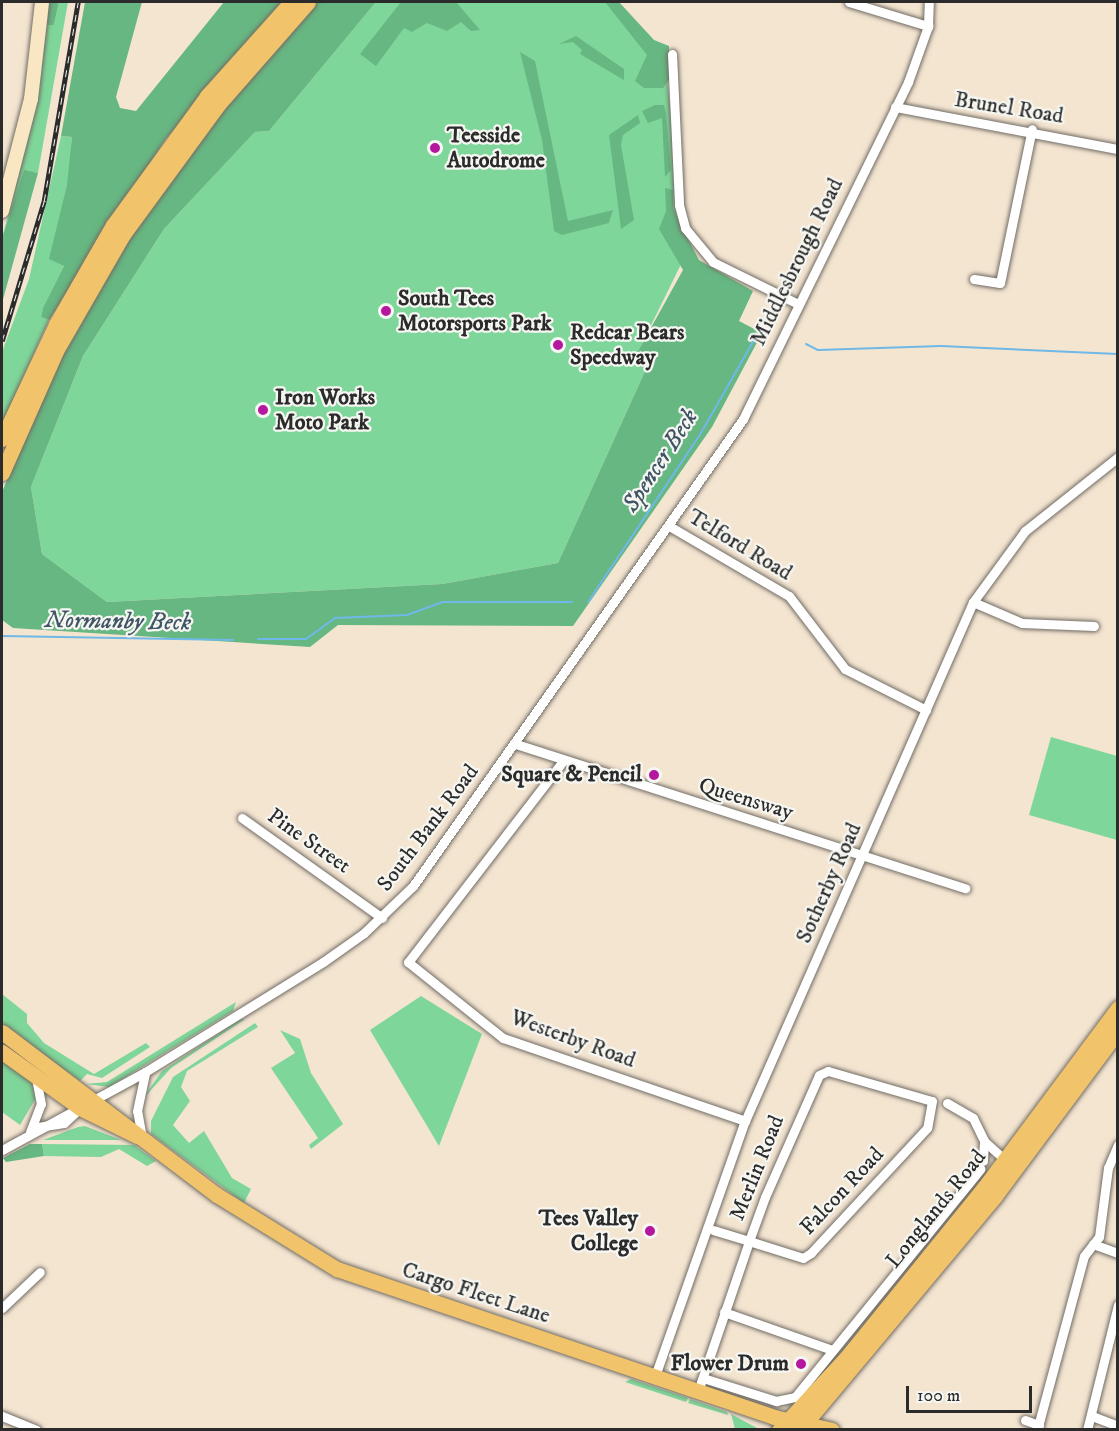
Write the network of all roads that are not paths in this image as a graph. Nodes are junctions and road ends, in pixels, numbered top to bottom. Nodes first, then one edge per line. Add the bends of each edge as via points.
1 (42, 2) edge
2 (291, 2) edge
3 (308, 2) edge
4 (849, 2) edge
5 (929, 2) edge
6 (928, 26) junction
7 (672, 54) dead end
8 (895, 107) junction
9 (1032, 129) junction
10 (1118, 148) edge
11 (2, 211) edge
12 (974, 279) dead end
13 (798, 304) junction
14 (2, 439) edge
15 (1118, 457) edge
16 (2, 473) edge
17 (669, 526) junction
18 (973, 602) junction
19 (1094, 626) dead end
20 (926, 710) junction
21 (516, 744) junction
22 (563, 761) junction
23 (242, 818) dead end
24 (862, 856) junction
25 (965, 888) dead end
26 (382, 918) junction
27 (1118, 1008) edge
28 (1118, 1030) edge
29 (2, 1032) edge
30 (2, 1052) edge
31 (145, 1072) junction
32 (34, 1073) junction
33 (97, 1100) junction
34 (933, 1101) joint
35 (947, 1103) dead end
36 (80, 1108) junction
37 (745, 1121) junction
38 (28, 1134) junction
39 (140, 1138) junction
40 (984, 1141) junction
41 (1118, 1145) edge
42 (2, 1150) edge
43 (1006, 1161) junction
44 (714, 1230) dead end
45 (749, 1241) junction
46 (1093, 1244) junction
47 (1118, 1253) edge
48 (40, 1272) dead end
49 (1118, 1305) edge
50 (2, 1308) edge
51 (724, 1312) junction
52 (832, 1350) junction
53 (656, 1377) junction
54 (700, 1384) junction
55 (2, 1416) edge
56 (1092, 1416) junction
57 (1025, 1420) dead end
58 (793, 1425) edge
59 (1118, 1426) edge
60 (1038, 1427) edge
61 (36, 1430) edge
62 (832, 1430) edge
63 (1087, 1430) edge

1 - 11 main road via 31,99
2 - 14 main road via 201,104 113,225 56,324
3 - 16 main road via 217,106 122,236 56,351
4 - 6 street
5 - 6 street, Middlesbrough Road
6 - 8 street, Middlesbrough Road
7 - 13 street via 679,205 685,228 713,261
8 - 9 street, Brunel Road
8 - 13 street, Middlesbrough Road
9 - 10 street, Brunel Road
9 - 12 street via 1000,284
13 - 17 street, Middlesbrough Road via 743,419
15 - 18 street, Sotherby Road via 1026,531
17 - 20 street, Telford Road via 789,597 845,669
17 - 21 street, South Bank Road
18 - 19 street via 1022,622
18 - 20 street, Sotherby Road
20 - 24 street, Sotherby Road
21 - 22 street, Queensway
21 - 26 street, South Bank Road via 423,872
22 - 24 street, Queensway
22 - 37 street, Westerby Road via 408,962 503,1038
23 - 26 street, Pine Street
24 - 25 street, Queensway
24 - 37 street, Sotherby Road
26 - 31 street, South Bank Road via 323,962
27 - 43 main road, Longlands Road
28 - 43 main road, Longlands Road
29 - 33 main road, Cargo Fleet Lane
30 - 32 main road, Cargo Fleet Lane
31 - 33 street, South Bank Road
31 - 39 street via 137,1111
32 - 36 main road, Cargo Fleet Lane
32 - 38 street via 41,1104
33 - 36 street, South Bank Road
33 - 39 main road, Cargo Fleet Lane
34 - 45 street, Falcon Road via 927,1128 811,1254 802,1258
34 - 45 street, Merlin Road via 823,1071
35 - 40 street via 969,1112
36 - 38 street, South Bank Road
36 - 39 main road, Cargo Fleet Lane
37 - 53 street, Sotherby Road
38 - 42 street, South Bank Road
39 - 53 main road, Cargo Fleet Lane via 255,1222 337,1269
40 - 43 street
40 - 52 street via 981,1165
41 - 46 street via 1108,1168 1099,1237
43 - 58 main road, Longlands Road
44 - 45 street, Falcon Road
45 - 51 street, Merlin Road
46 - 47 street
46 - 60 street via 1084,1256
48 - 50 street
49 - 56 street
51 - 52 street
51 - 54 street, Merlin Road
52 - 54 street via 786,1401
53 - 54 main road, Cargo Fleet Lane
54 - 58 main road, Cargo Fleet Lane
55 - 61 street
56 - 59 street
56 - 63 street
57 - 60 street
58 - 62 main road, Cargo Fleet Lane

